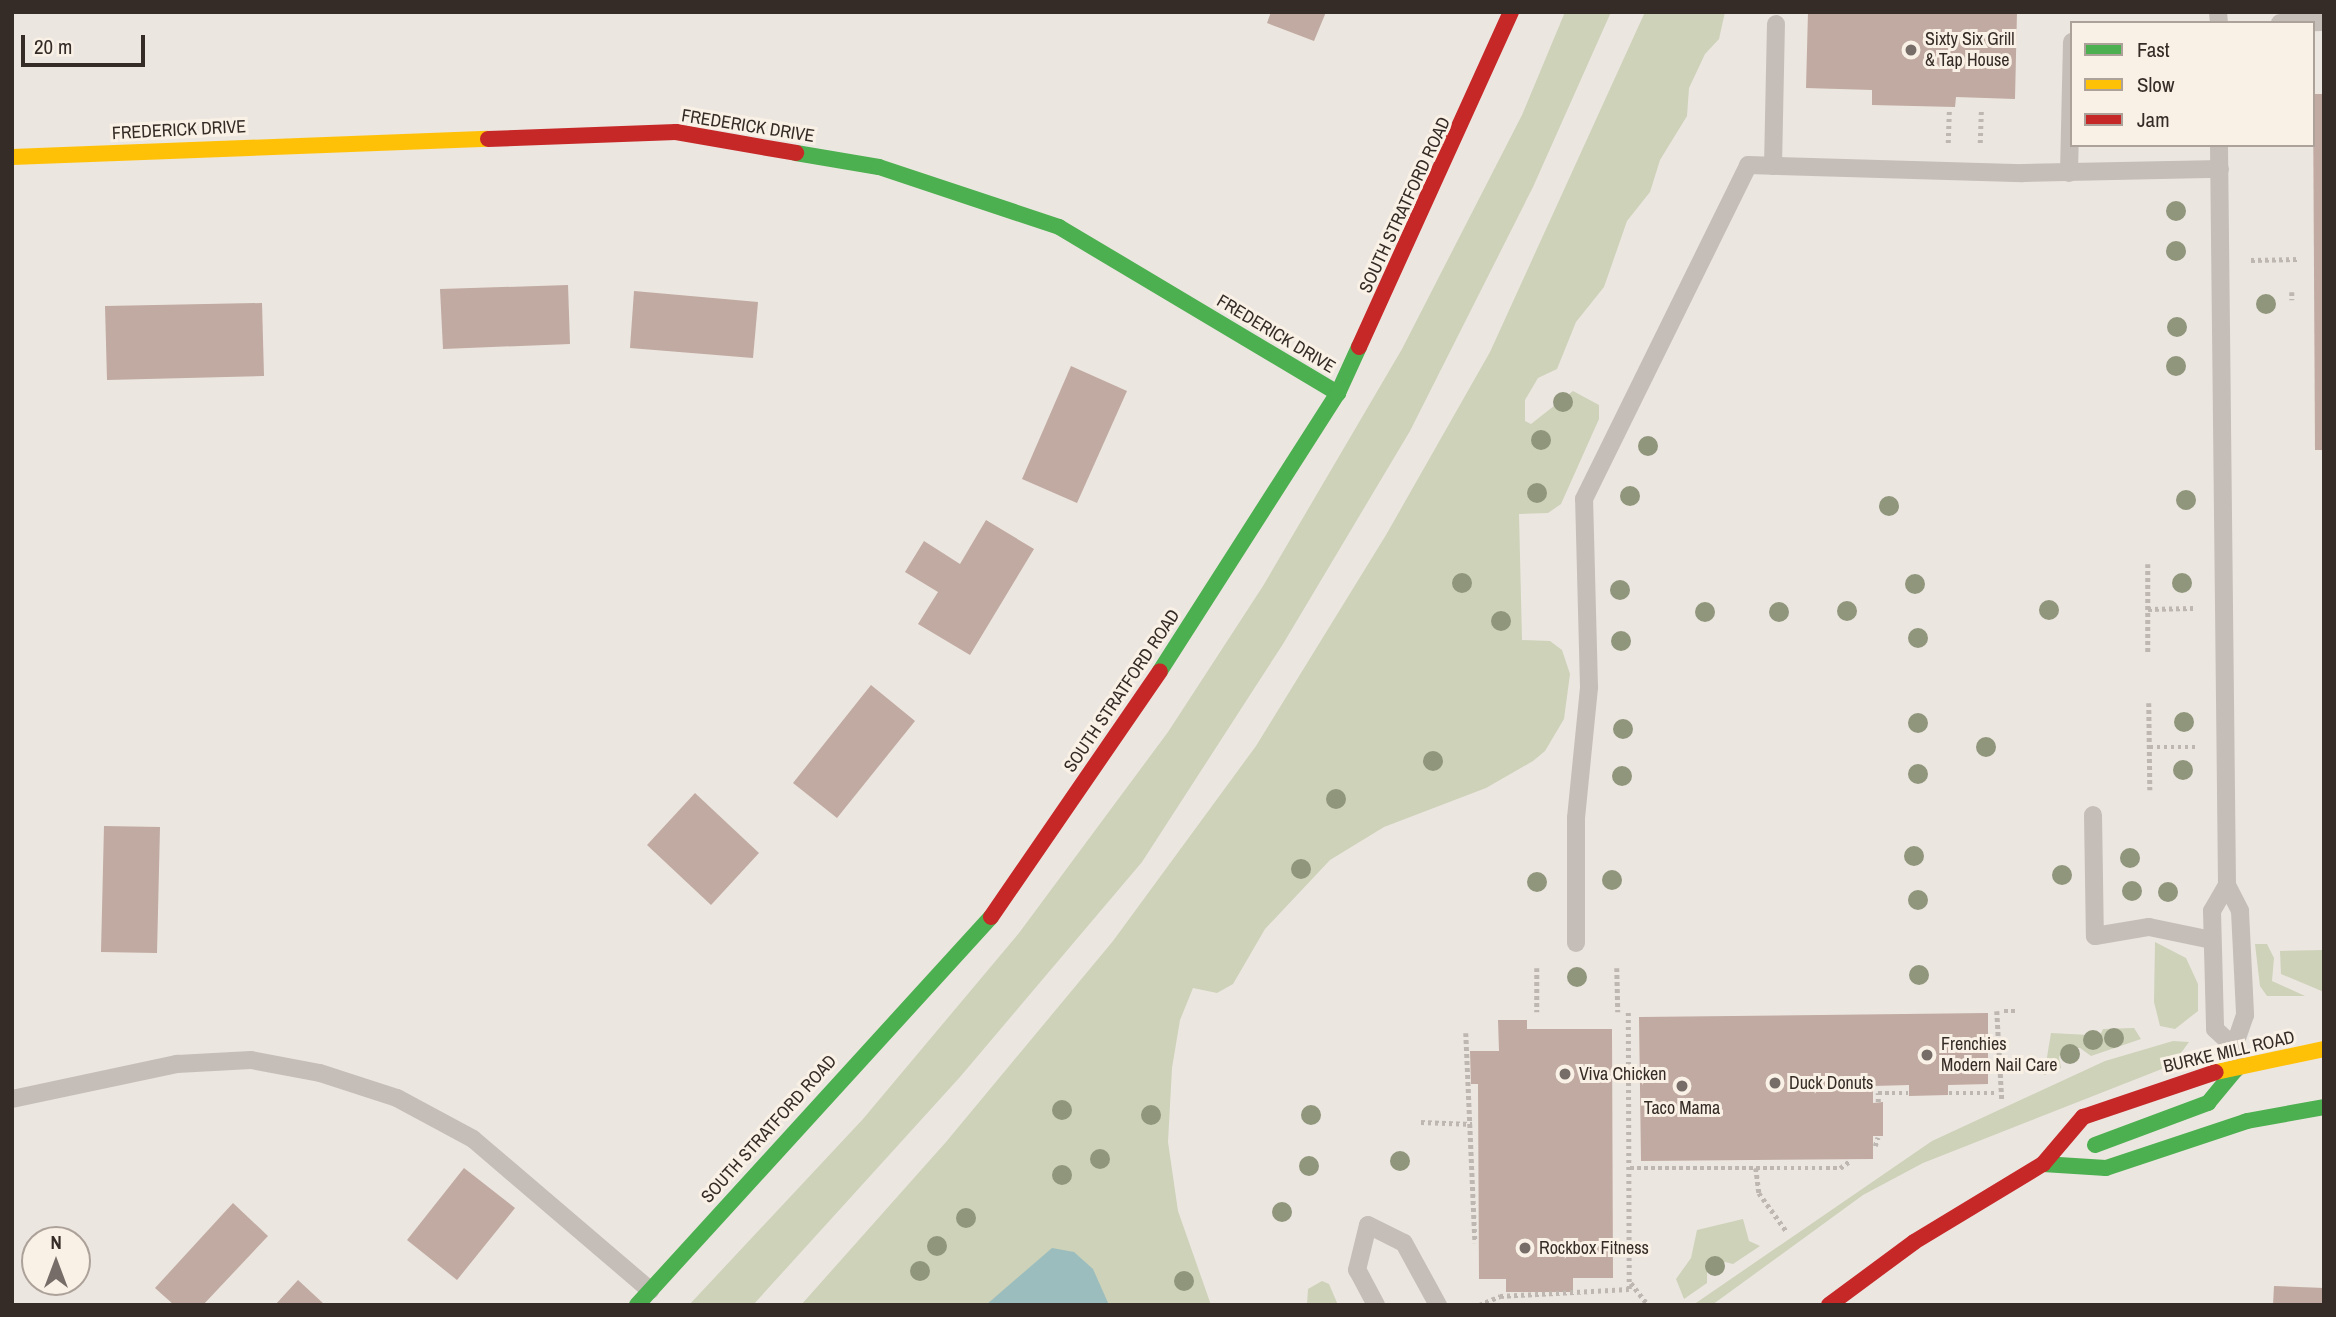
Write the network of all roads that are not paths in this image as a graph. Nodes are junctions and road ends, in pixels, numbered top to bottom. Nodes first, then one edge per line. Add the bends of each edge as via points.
1 (1511, 12) edge
2 (1776, 24) dead end
3 (2070, 129) edge
4 (2220, 147) edge
5 (12, 157) edge
6 (1773, 166) junction
7 (2220, 169) junction
8 (2069, 173) junction
9 (1338, 393) junction
10 (2093, 815) dead end
11 (2227, 884) junction
12 (2212, 940) junction
13 (1576, 943) dead end
14 (2234, 1047) junction
15 (2324, 1049) edge
16 (2236, 1069) junction
17 (12, 1099) edge
18 (2324, 1107) edge
19 (2043, 1164) junction
20 (650, 1290) junction
21 (637, 1305) edge
22 (1376, 1305) edge
23 (1438, 1305) edge
24 (1829, 1305) edge

1 - 9 street, SOUTH STRATFORD ROAD
2 - 6 lane
3 - 8 lane
4 - 7 lane
5 - 9 street, FREDERICK DRIVE via 676,132 879,167 1059,227
6 - 8 lane
6 - 13 lane via 1748,165 1584,499 1589,687 1576,818
7 - 8 lane
7 - 11 lane
9 - 20 street, SOUTH STRATFORD ROAD via 1195,619 983,929
10 - 12 lane via 2095,936 2149,927
11 - 12 lane via 2212,911
11 - 14 lane via 2240,911 2245,1015
12 - 14 lane via 2215,1029
14 - 16 lane
15 - 16 street, BURKE MILL ROAD
16 - 19 street via 2208,1103
16 - 19 street, BURKE MILL ROAD via 2182,1080 2083,1117
17 - 20 lane via 177,1064 251,1060 320,1073 397,1098 473,1139
18 - 19 street via 2246,1121 2106,1168
19 - 24 street, BURKE MILL ROAD via 1914,1242
20 - 21 street, SOUTH STRATFORD ROAD
22 - 23 lane via 1357,1270 1368,1225 1404,1243

